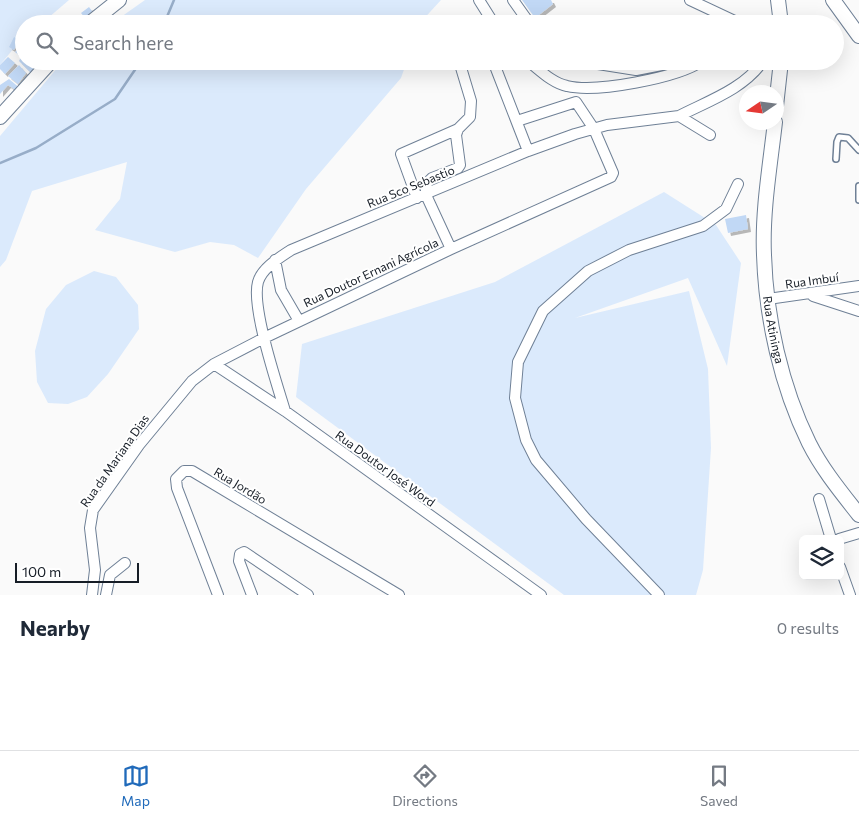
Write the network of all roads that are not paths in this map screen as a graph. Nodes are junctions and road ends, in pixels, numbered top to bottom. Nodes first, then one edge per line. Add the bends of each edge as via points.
1 (119, 0) edge
2 (477, 0) edge
3 (513, 0) edge
4 (690, 0) edge
5 (778, 0) edge
6 (833, 0) edge
7 (100, 15) edge
8 (481, 15) edge
9 (488, 15) edge
10 (524, 15) edge
11 (722, 15) edge
12 (780, 15) edge
13 (844, 15) edge
14 (844, 15) edge
15 (859, 36) edge
16 (43, 70) edge
17 (461, 70) edge
18 (497, 70) edge
19 (540, 70) edge
20 (685, 70) edge
21 (756, 70) edge
22 (780, 70) edge
23 (778, 85) edge
24 (679, 116) junction
25 (0, 117) edge
26 (516, 120) junction
27 (458, 129) junction
28 (594, 129) junction
29 (774, 130) edge
30 (710, 135) dead end
31 (859, 150) edge
32 (528, 151) junction
33 (836, 159) dead end
34 (738, 184) dead end
35 (859, 186) edge
36 (421, 196) junction
37 (859, 200) edge
38 (450, 249) junction
39 (275, 260) junction
40 (859, 286) edge
41 (810, 295) junction
42 (768, 299) junction
43 (859, 311) edge
44 (299, 322) junction
45 (264, 338) junction
46 (214, 364) junction
47 (285, 410) junction
48 (819, 499) dead end
49 (859, 515) edge
50 (859, 533) edge
51 (830, 535) edge
52 (844, 538) edge
53 (125, 562) dead end
54 (844, 578) edge
55 (92, 595) edge
56 (106, 595) edge
57 (218, 595) edge
58 (252, 595) edge
59 (308, 595) edge
60 (399, 595) edge
61 (541, 595) edge
62 (659, 595) edge
63 (850, 595) edge

1 - 7 street
2 - 8 street
2 - 9 street
3 - 10 street
4 - 11 street
5 - 12 street
6 - 13 street
14 - 15 street
16 - 25 street
17 - 27 street via 472,110 470,117
18 - 26 street
19 - 20 street via 556,82 583,88 651,79
21 - 24 street, Rua Sco Sebastio via 732,90
22 - 23 street
24 - 28 street, Rua Sco Sebastio
24 - 30 street
26 - 28 street via 573,102 578,104
26 - 32 street
27 - 36 street via 460,165 428,180
27 - 36 street via 400,154
28 - 32 street, Rua Sco Sebastio
28 - 38 street, Rua Doutor Ernani Agrícola via 613,169 611,177
29 - 42 street, Rua Atininga via 764,254
31 - 33 lane via 848,138 840,137 836,142
32 - 36 street, Rua Sco Sebastio
34 - 62 street via 726,209 703,226 629,250 588,271 543,311 518,362 515,398 526,440 536,460 586,519
35 - 37 lane
36 - 38 street
36 - 39 street, Rua Sco Sebastio via 291,250
38 - 44 street, Rua Doutor Ernani Agrícola
39 - 44 street via 280,290
39 - 45 street, Rua Sco Sebastio via 258,282
40 - 41 street, Rua Imbuí
41 - 42 street, Rua Imbuí
41 - 43 street
42 - 49 street, Rua Atininga via 774,343 796,414 829,475
44 - 45 street, Rua Doutor Ernani Agrícola
45 - 46 street, Rua Doutor Ernani Agrícola
45 - 47 street, Rua Sco Sebastio
46 - 47 street, Rua Doutor José Word
46 - 55 street, Rua da Mariana Dias via 182,392 93,510 90,528 95,570
47 - 61 street, Rua Doutor José Word
48 - 51 street
50 - 52 street
53 - 56 street via 110,575
54 - 63 street
57 - 60 street, Rua Jordão via 177,488 176,479 184,471 192,471
58 - 59 street via 240,561 240,554 244,552

